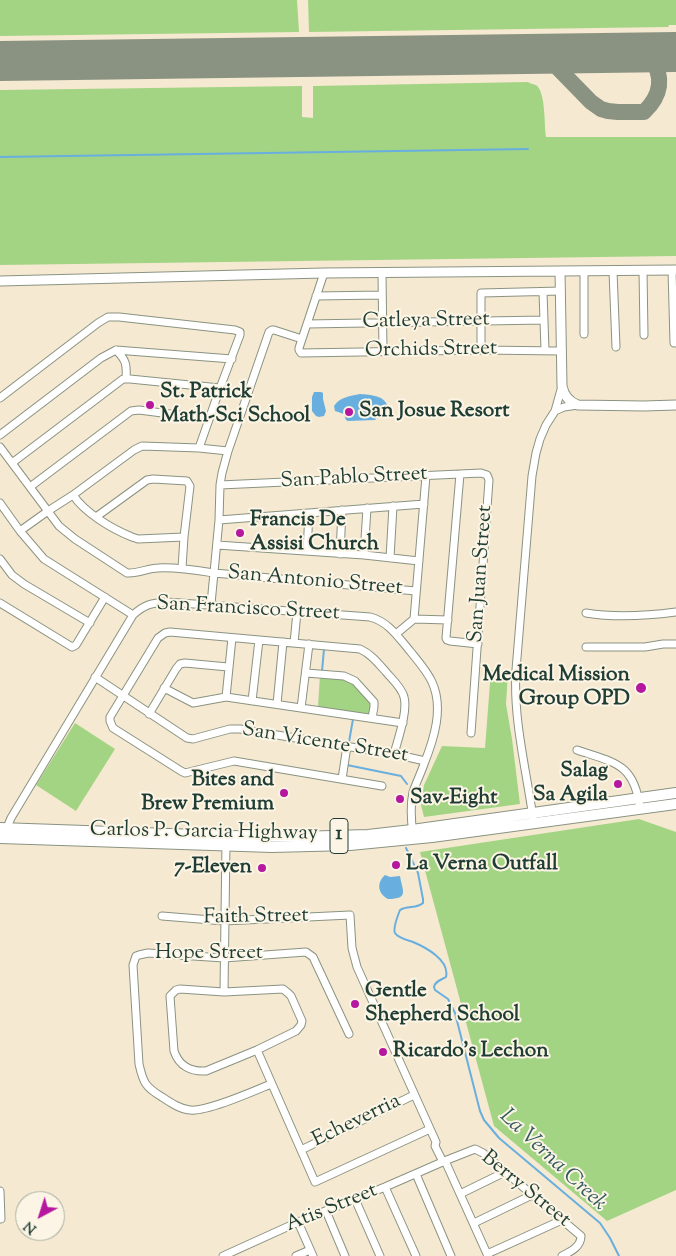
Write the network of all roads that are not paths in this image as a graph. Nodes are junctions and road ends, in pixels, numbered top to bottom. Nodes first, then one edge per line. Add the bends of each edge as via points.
1 (643, 270) junction
2 (674, 270) edge
3 (560, 271) junction
4 (584, 271) junction
5 (613, 271) junction
6 (324, 273) junction
7 (382, 273) junction
8 (0, 281) edge
9 (561, 291) junction
10 (543, 292) junction
11 (382, 294) junction
12 (316, 296) junction
13 (544, 320) junction
14 (481, 321) junction
15 (382, 322) junction
16 (307, 324) junction
17 (584, 334) dead end
18 (644, 335) dead end
19 (302, 339) junction
20 (675, 343) edge
21 (616, 347) dead end
22 (116, 350) junction
23 (481, 350) junction
24 (545, 350) junction
25 (562, 351) junction
26 (383, 352) junction
27 (232, 359) junction
28 (126, 379) junction
29 (562, 386) junction
30 (220, 388) junction
31 (0, 398) edge
32 (578, 405) junction
33 (676, 405) edge
34 (555, 411) junction
35 (209, 419) junction
36 (0, 435) edge
37 (0, 446) edge
38 (199, 448) junction
39 (228, 451) junction
40 (12, 463) junction
41 (460, 474) junction
42 (487, 475) joint
43 (426, 476) junction
44 (220, 485) junction
45 (30, 487) junction
46 (73, 495) junction
47 (0, 503) edge
48 (424, 504) junction
49 (393, 506) junction
50 (367, 508) junction
51 (342, 510) junction
52 (48, 511) junction
53 (309, 513) junction
54 (96, 517) junction
55 (219, 520) junction
56 (20, 531) junction
57 (184, 536) junction
58 (217, 545) junction
59 (307, 551) junction
60 (340, 554) junction
61 (364, 556) junction
62 (390, 558) junction
63 (0, 559) edge
64 (419, 562) junction
65 (182, 568) junction
66 (214, 573) junction
67 (416, 591) junction
68 (105, 597) junction
69 (0, 603) edge
70 (211, 604) junction
71 (297, 612) junction
72 (676, 612) edge
73 (586, 613) dead end
74 (133, 615) junction
75 (414, 619) junction
76 (448, 620) junction
77 (90, 622) junction
78 (396, 634) junction
79 (232, 638) junction
80 (259, 640) junction
81 (283, 642) junction
82 (294, 643) junction
83 (309, 644) junction
84 (478, 644) junction
85 (676, 644) edge
86 (586, 647) dead end
87 (228, 667) junction
88 (306, 673) junction
89 (95, 677) junction
90 (164, 688) junction
91 (122, 696) junction
92 (226, 697) junction
93 (252, 701) junction
94 (277, 704) junction
95 (301, 708) junction
96 (149, 714) junction
97 (372, 718) junction
98 (403, 723) junction
99 (471, 733) dead end
100 (347, 746) junction
101 (577, 750) dead end
102 (394, 754) junction
103 (425, 762) junction
104 (342, 780) junction
105 (382, 786) dead end
106 (676, 792) edge
107 (640, 803) junction
108 (676, 804) edge
109 (533, 818) junction
110 (3, 833) edge
111 (412, 835) junction
112 (226, 841) junction
113 (162, 916) dead end
114 (224, 921) junction
115 (224, 958) junction
116 (224, 992) junction
117 (349, 1034) dead end
118 (257, 1050) junction
119 (271, 1084) junction
120 (414, 1095) junction
121 (430, 1129) junction
122 (301, 1150) junction
123 (445, 1162) junction
124 (505, 1172) junction
125 (416, 1174) junction
126 (385, 1187) junction
127 (0, 1191) edge
128 (460, 1194) junction
129 (532, 1195) junction
130 (355, 1199) junction
131 (326, 1210) junction
132 (1, 1219) edge
133 (562, 1220) junction
134 (298, 1222) junction
135 (474, 1223) junction
136 (312, 1253) edge
137 (574, 1253) edge
138 (488, 1255) edge
139 (223, 1256) edge
140 (296, 1256) edge
141 (345, 1256) edge
142 (380, 1256) edge
143 (416, 1256) edge
144 (452, 1256) edge
145 (562, 1256) edge

1 - 2 main road
1 - 5 main road
1 - 18 street
2 - 20 street
3 - 4 main road
3 - 7 main road
3 - 9 main road
4 - 5 main road
4 - 17 street
5 - 21 street
6 - 7 main road
6 - 8 main road
6 - 12 street
7 - 11 street
9 - 10 street
9 - 25 main road
10 - 13 street
10 - 14 street via 481,293
11 - 12 street
11 - 15 street
12 - 16 street
13 - 14 street, Catleya Street
13 - 24 street
14 - 15 street, Catleya Street
14 - 23 street
15 - 16 street, Catleya Street
15 - 26 street
16 - 19 street
19 - 26 street, Orchids Street via 299,348 304,353
19 - 39 street via 274,330 270,332
22 - 27 street
22 - 28 street via 127,364
22 - 36 street
23 - 24 street, Orchids Street
23 - 26 street, Orchids Street
24 - 25 street, Orchids Street
25 - 29 main road
27 - 30 street
27 - 31 street via 240,335 235,330 108,317
28 - 30 street
28 - 40 street
29 - 32 main road via 568,399
29 - 34 street
30 - 35 street
32 - 33 main road
32 - 34 street
34 - 109 street via 540,439 532,476 516,670 515,700
35 - 38 street
35 - 45 street via 131,411
37 - 40 street, San Antonio Street
38 - 39 street
38 - 46 street via 142,446
39 - 44 street
40 - 45 street, San Antonio Street
41 - 42 street, San Pablo Street
41 - 43 street, San Pablo Street
41 - 76 street
42 - 84 street, San Juan Street
43 - 44 street, San Pablo Street
43 - 48 street
44 - 55 street
45 - 52 street, San Antonio Street
46 - 52 street
46 - 54 street
47 - 56 street
48 - 49 street
48 - 64 street
49 - 50 street
49 - 62 street
50 - 51 street
50 - 61 street
51 - 53 street
51 - 60 street
52 - 56 street
52 - 65 street, San Antonio Street via 63,530 123,571 134,573 156,568
53 - 55 street
53 - 59 street
54 - 57 street via 138,539
54 - 57 street via 147,480 185,481 190,486
55 - 58 street
56 - 68 street via 48,563
57 - 65 street
58 - 59 street
58 - 66 street
59 - 60 street
60 - 61 street
61 - 62 street
62 - 64 street
63 - 77 street via 20,581
64 - 67 street
65 - 66 street, San Antonio Street
66 - 67 street, San Antonio Street
66 - 70 street
67 - 75 street
68 - 74 street
68 - 77 street
69 - 77 street via 73,647
70 - 71 street, San Francisco Street
70 - 74 street, San Francisco Street via 154,602
71 - 78 street, San Francisco Street via 379,619
71 - 82 street
72 - 73 street via 609,616
74 - 89 street, San Francisco Street
75 - 76 street
75 - 78 street
76 - 84 street via 447,640
78 - 103 street, San Francisco Street via 423,667 435,688 436,724
79 - 80 street
79 - 87 street
79 - 91 street via 170,632 161,635
80 - 81 street
80 - 93 street
81 - 82 street
81 - 94 street
82 - 83 street
83 - 88 street
83 - 98 street via 360,649 371,655 404,696
84 - 99 street, San Juan Street
85 - 86 street
87 - 90 street via 180,664
87 - 92 street
88 - 95 street
88 - 97 street via 344,676 355,681 374,702
89 - 91 street, San Vicente Street
89 - 110 street, San Francisco Street
90 - 92 street via 193,703
90 - 96 street
91 - 96 street, San Vicente Street
91 - 104 street via 110,717 113,728 181,772 234,761
92 - 93 street
93 - 94 street
94 - 95 street
95 - 97 street
96 - 100 street, San Vicente Street via 193,739 240,729
97 - 98 street
98 - 102 street
100 - 102 street, San Vicente Street
100 - 104 street
101 - 107 street via 622,768 633,781
102 - 103 street, San Vicente Street
103 - 111 street, San Francisco Street via 412,798
104 - 105 street
106 - 107 highway, Carlos P. Garcia Highway / 1
107 - 108 highway, Carlos P. Garcia Highway / 1
107 - 109 highway, Carlos P. Garcia Highway / 1
109 - 111 highway, Carlos P. Garcia Highway / 1
110 - 112 highway, Carlos P. Garcia Highway / 1
111 - 112 highway, Carlos P. Garcia Highway / 1 via 368,835 296,842
112 - 114 street
113 - 114 street, Faith Street
114 - 115 street
114 - 120 street, Faith Street via 350,915 357,967
115 - 116 street
115 - 117 street, Hope Street via 310,954
115 - 119 street, Hope Street via 136,956 139,1064 144,1083 178,1107 197,1111
116 - 118 street via 282,989 291,996 301,1025 296,1031
116 - 118 street via 180,989 172,993 173,1045 177,1059 191,1069 206,1071
118 - 119 street
119 - 122 street
120 - 121 street
120 - 122 street, Echeverria
121 - 122 street via 315,1182
121 - 123 street
123 - 124 street, Berry Street via 475,1149
123 - 125 street, Atis Street
123 - 128 street
124 - 128 street
124 - 129 street, Berry Street
125 - 126 street, Atis Street
125 - 144 street
126 - 130 street, Atis Street
126 - 143 street
127 - 132 street
128 - 135 street
129 - 133 street, Berry Street
129 - 135 street
130 - 131 street, Atis Street
130 - 142 street
131 - 134 street, Atis Street
131 - 141 street
133 - 137 street, Berry Street via 581,1236
133 - 138 street
134 - 136 street
134 - 139 street, Atis Street
135 - 138 street
136 - 140 street
137 - 145 street

